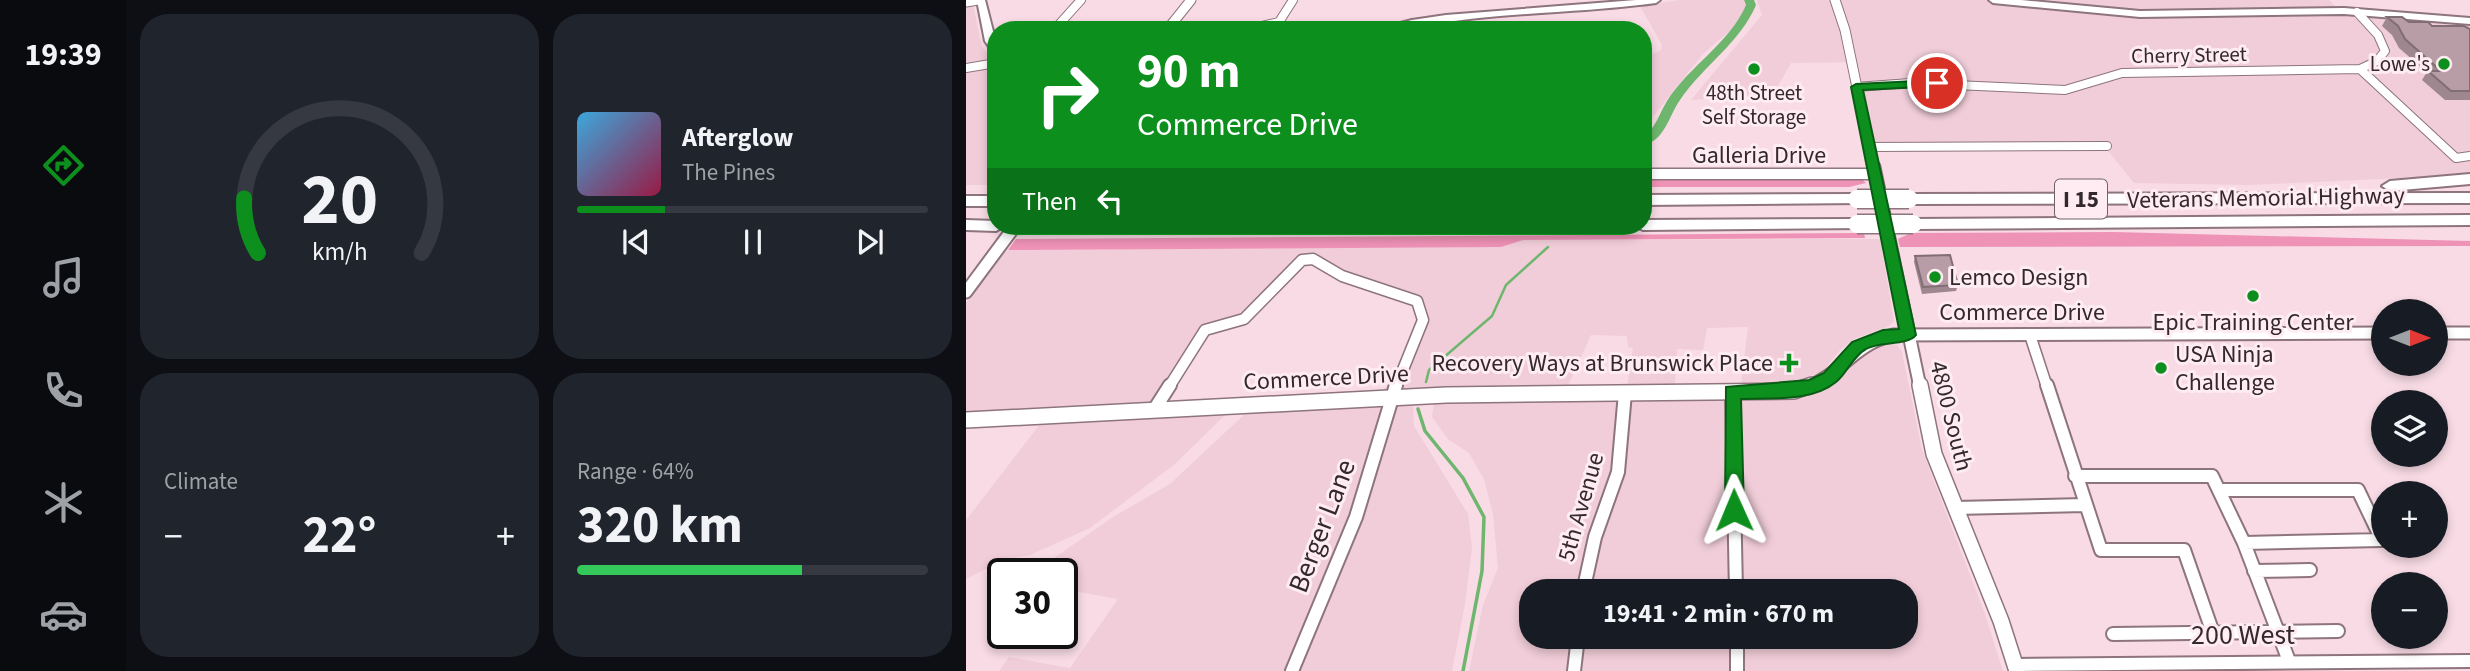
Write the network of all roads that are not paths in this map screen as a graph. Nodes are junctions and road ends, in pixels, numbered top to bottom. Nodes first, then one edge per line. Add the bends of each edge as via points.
1 (979, 0) edge
2 (1081, 0) edge
3 (1191, 0) edge
4 (1293, 0) edge
5 (1563, 0) edge
6 (1656, 0) edge
7 (1835, 0) edge
8 (1993, 0) edge
9 (966, 2) edge
10 (1563, 11) junction
11 (2357, 12) junction
12 (1062, 21) edge
13 (1174, 21) edge
14 (1280, 21) edge
15 (1427, 21) edge
16 (2470, 21) edge
17 (987, 30) edge
18 (987, 64) edge
19 (966, 68) edge
20 (2360, 69) junction
21 (1856, 87) junction
22 (1868, 146) junction
23 (2107, 146) dead end
24 (2470, 156) edge
25 (1652, 174) edge
26 (1874, 174) junction
27 (2470, 180) edge
28 (2253, 197) junction
29 (2470, 198) edge
30 (1652, 200) edge
31 (966, 201) edge
32 (987, 201) edge
33 (2470, 220) edge
34 (2132, 224) junction
35 (1652, 225) edge
36 (987, 226) edge
37 (966, 228) edge
38 (2470, 234) edge
39 (1008, 235) edge
40 (966, 292) edge
41 (2371, 333) edge
42 (2448, 333) edge
43 (2470, 333) edge
44 (1908, 335) junction
45 (2030, 335) junction
46 (1732, 392) junction
47 (1625, 393) junction
48 (1392, 398) junction
49 (1154, 410) junction
50 (966, 420) edge
51 (2075, 476) junction
52 (2219, 490) junction
53 (2085, 505) junction
54 (1955, 508) junction
55 (2371, 517) edge
56 (2371, 540) edge
57 (2244, 543) junction
58 (2310, 570) dead end
59 (2255, 571) junction
60 (1586, 579) edge
61 (1736, 579) edge
62 (2277, 631) junction
63 (2338, 631) dead end
64 (2213, 632) junction
65 (2113, 634) dead end
66 (1577, 649) edge
67 (1737, 649) edge
68 (2470, 660) edge
69 (2289, 661) junction
70 (2016, 668) edge
71 (1292, 671) edge
72 (1574, 671) edge
73 (1737, 671) edge

1 - 9 street
1 - 17 main road
2 - 12 street
3 - 13 street
4 - 14 street
5 - 10 street
6 - 10 main road
7 - 21 street, 4800 South
8 - 11 main road via 2153,14
10 - 15 main road via 1461,15
11 - 16 main road
11 - 20 street via 2378,35 2385,51
18 - 19 street
20 - 21 street, Cherry Street via 2122,73 2065,90 1930,83
20 - 24 street via 2456,158
21 - 22 street, 4800 South
22 - 23 street
22 - 26 street, 4800 South
25 - 26 street, Galleria Drive
26 - 44 street, 4800 South
27 - 28 highway
28 - 29 highway, Veterans Memorial Highway / I 15
28 - 30 highway, Veterans Memorial Highway / I 15, bridge
31 - 32 highway
33 - 34 highway, Veterans Memorial Highway / I 15
34 - 35 highway, Veterans Memorial Highway / I 15, bridge
34 - 38 highway
36 - 37 highway
39 - 40 street
41 - 45 street, Commerce Drive
42 - 43 street
44 - 45 street, Commerce Drive
44 - 46 street, Commerce Drive via 1883,336 1858,346 1830,378 1813,386 1782,392
44 - 54 street, 4800 South via 1934,454
45 - 51 street
46 - 47 street, Commerce Drive
46 - 61 street
47 - 48 street, Commerce Drive
47 - 60 street, 5th Avenue via 1618,472
48 - 49 street, Commerce Drive
48 - 49 street, Berger Lane via 1423,320 1417,301 1306,259 1289,270 1244,319 1205,330
48 - 71 street, Berger Lane via 1356,517
49 - 50 street, Commerce Drive
51 - 52 street via 2213,476
51 - 53 street
52 - 55 street via 2358,490
52 - 57 street
53 - 54 street
53 - 64 street via 2101,550 2184,550
54 - 70 street, 4800 South
56 - 57 street
57 - 59 street
58 - 59 street
59 - 62 street
62 - 63 street
62 - 64 street
62 - 69 street
64 - 65 street
66 - 72 street
67 - 73 street
68 - 69 street, 200 West
69 - 70 street, 200 West

